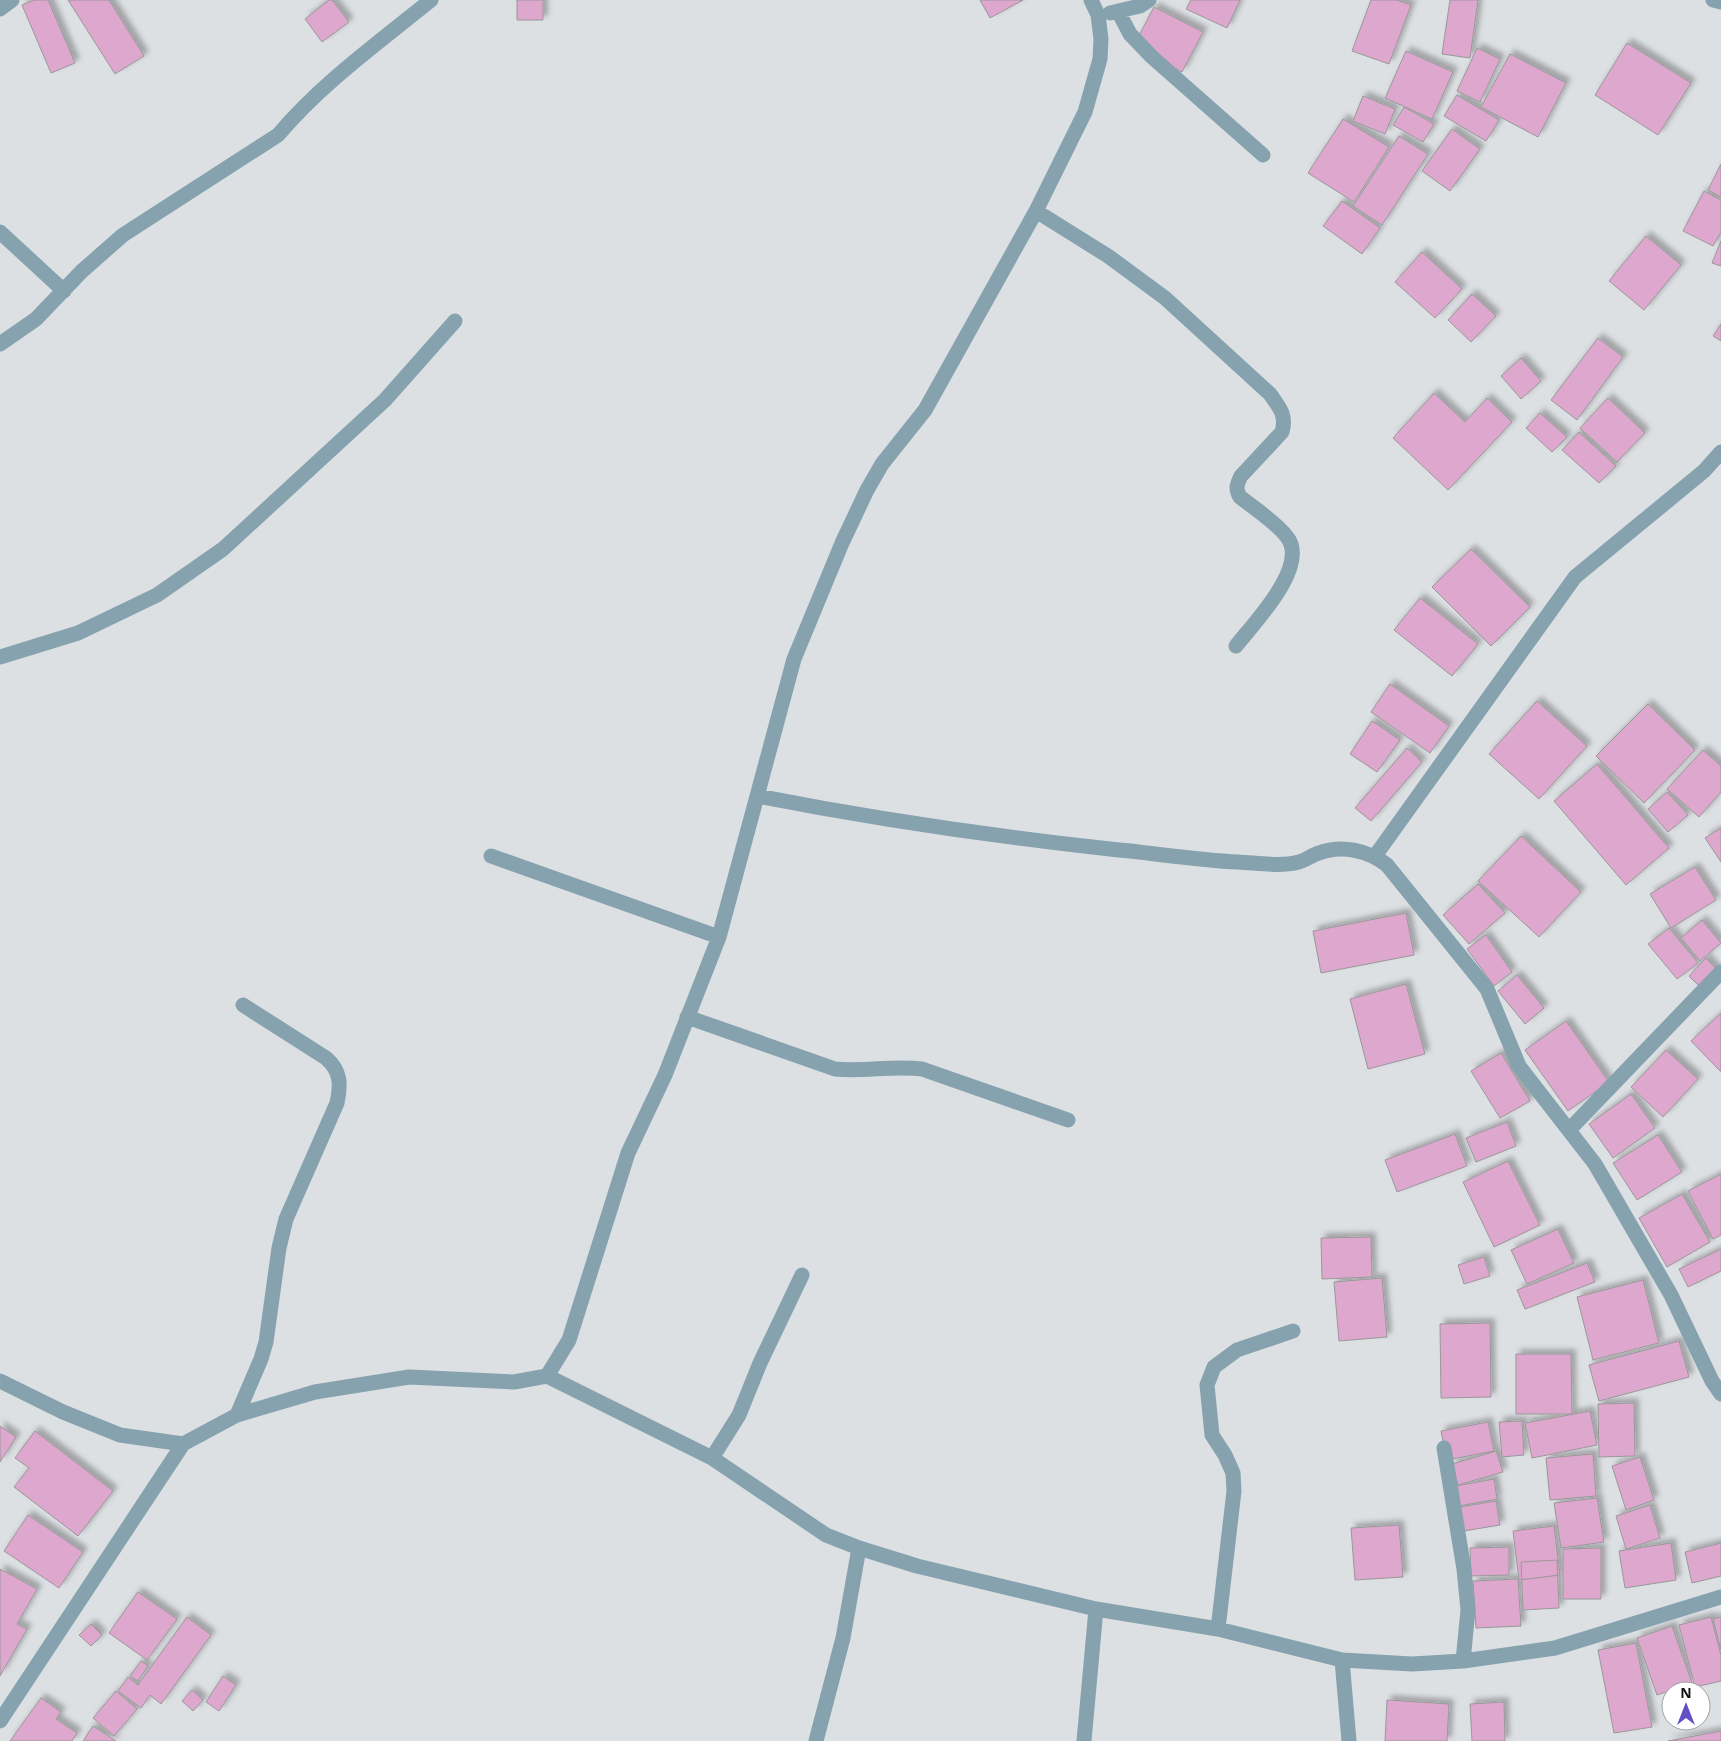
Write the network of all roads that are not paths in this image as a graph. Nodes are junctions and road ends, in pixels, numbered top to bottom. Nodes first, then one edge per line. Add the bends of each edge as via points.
1 (12, 0) edge
2 (431, 0) edge
3 (1091, 0) edge
4 (1149, 0) edge
5 (1713, 0) edge
6 (1721, 2) edge
7 (0, 8) edge
8 (1118, 12) junction
9 (1098, 15) junction
10 (1263, 155) dead end
11 (1036, 211) junction
12 (0, 232) edge
13 (64, 291) junction
14 (455, 320) dead end
15 (0, 344) edge
16 (1721, 452) edge
17 (1236, 646) dead end
18 (0, 657) edge
19 (758, 796) junction
20 (490, 856) dead end
21 (1375, 856) junction
22 (718, 936) junction
23 (1721, 972) edge
24 (243, 1005) dead end
25 (687, 1017) junction
26 (1068, 1120) dead end
27 (1569, 1130) junction
28 (802, 1275) dead end
29 (1293, 1331) dead end
30 (547, 1376) junction
31 (0, 1381) edge
32 (1721, 1394) edge
33 (237, 1415) junction
34 (183, 1444) junction
35 (1444, 1448) dead end
36 (712, 1458) junction
37 (859, 1548) junction
38 (1721, 1598) edge
39 (1096, 1609) junction
40 (1218, 1630) junction
41 (1342, 1660) junction
42 (1463, 1661) junction
43 (0, 1721) edge
44 (816, 1741) edge
45 (1084, 1741) edge
46 (1349, 1741) edge

1 - 7 street
2 - 13 street via 293,115 278,135 123,235
3 - 9 street
4 - 8 street
5 - 6 street
8 - 9 street
8 - 10 street via 1130,34 1152,57
9 - 11 street via 1100,59 1093,87 1085,112
11 - 17 street via 1108,256 1165,298 1270,394 1283,413 1285,423 1282,432 1242,476 1236,491 1288,538 1293,552 1292,565 1285,583
11 - 19 street via 925,410 872,481 842,543 794,659
12 - 13 street
13 - 15 street via 36,320
14 - 18 street via 386,400 223,549 157,595 131,608 78,633
16 - 21 street via 1704,471 1575,577
19 - 21 street via 855,815 1004,837 1230,862 1299,862 1321,852 1335,850 1359,851
19 - 22 street
20 - 22 street
21 - 27 street via 1387,865 1487,989 1520,1066
22 - 25 street
23 - 27 street
24 - 33 street via 326,1058 339,1076 340,1088 337,1103 286,1219 266,1342
25 - 26 street via 835,1069 865,1071 903,1066 922,1069
25 - 30 street via 665,1075 628,1153 569,1340
27 - 32 street via 1595,1164 1648,1254
28 - 36 street via 739,1415
29 - 40 street via 1237,1350 1214,1367 1207,1385 1212,1435 1233,1473 1234,1490
30 - 33 street via 514,1382 409,1377 315,1392
30 - 36 street
31 - 34 street via 62,1412 120,1435
33 - 34 street
34 - 43 street
35 - 42 street via 1468,1610
36 - 37 street via 826,1535
37 - 39 street via 917,1566
37 - 44 street via 843,1638
38 - 42 street via 1555,1648
39 - 40 street
39 - 45 street
40 - 41 street
41 - 42 street via 1412,1664
41 - 46 street

